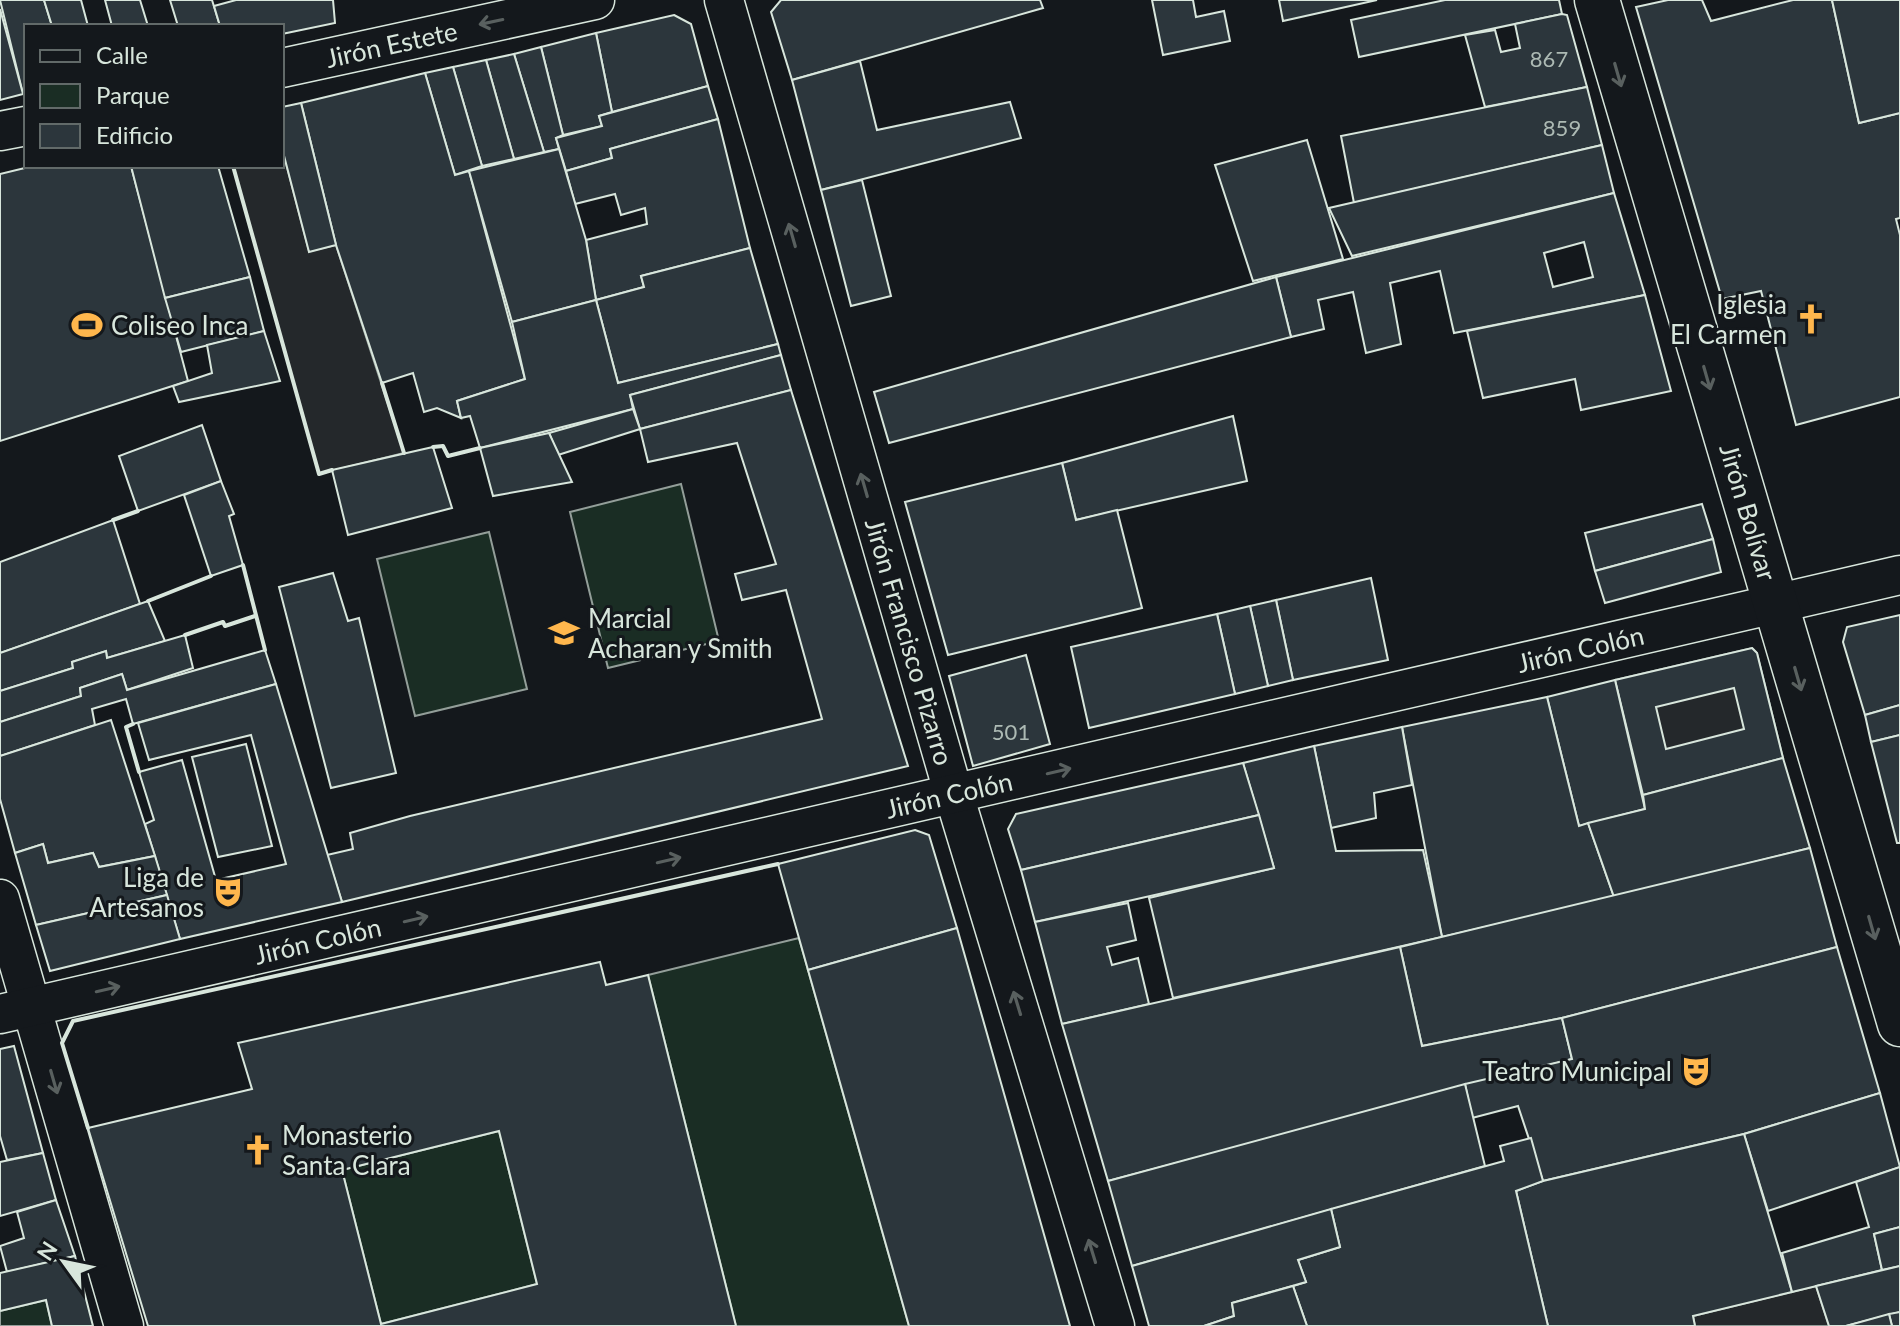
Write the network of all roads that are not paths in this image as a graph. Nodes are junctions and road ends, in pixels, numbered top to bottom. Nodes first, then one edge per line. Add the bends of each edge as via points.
1 (595, 0) edge
2 (724, 0) edge
3 (1597, 0) edge
4 (284, 68) edge
5 (24, 126) edge
6 (0, 131) edge
7 (1900, 575) edge
8 (1773, 605) junction
9 (954, 795) junction
10 (0, 899) edge
11 (16, 1011) edge
12 (1900, 1024) edge
13 (124, 1326) edge
14 (1115, 1326) edge

1 -> 4 street, Jirón Estete
9 -> 2 street, Jirón Francisco Pizarro
3 -> 8 street, Jirón Bolívar
5 - 6 street
7 - 8 street, Jirón Colón
9 -> 8 street, Jirón Colón
8 -> 12 street, Jirón Bolívar
11 -> 9 street, Jirón Colón
14 -> 9 street, Jirón Francisco Pizarro
10 - 11 street
11 -> 13 street

